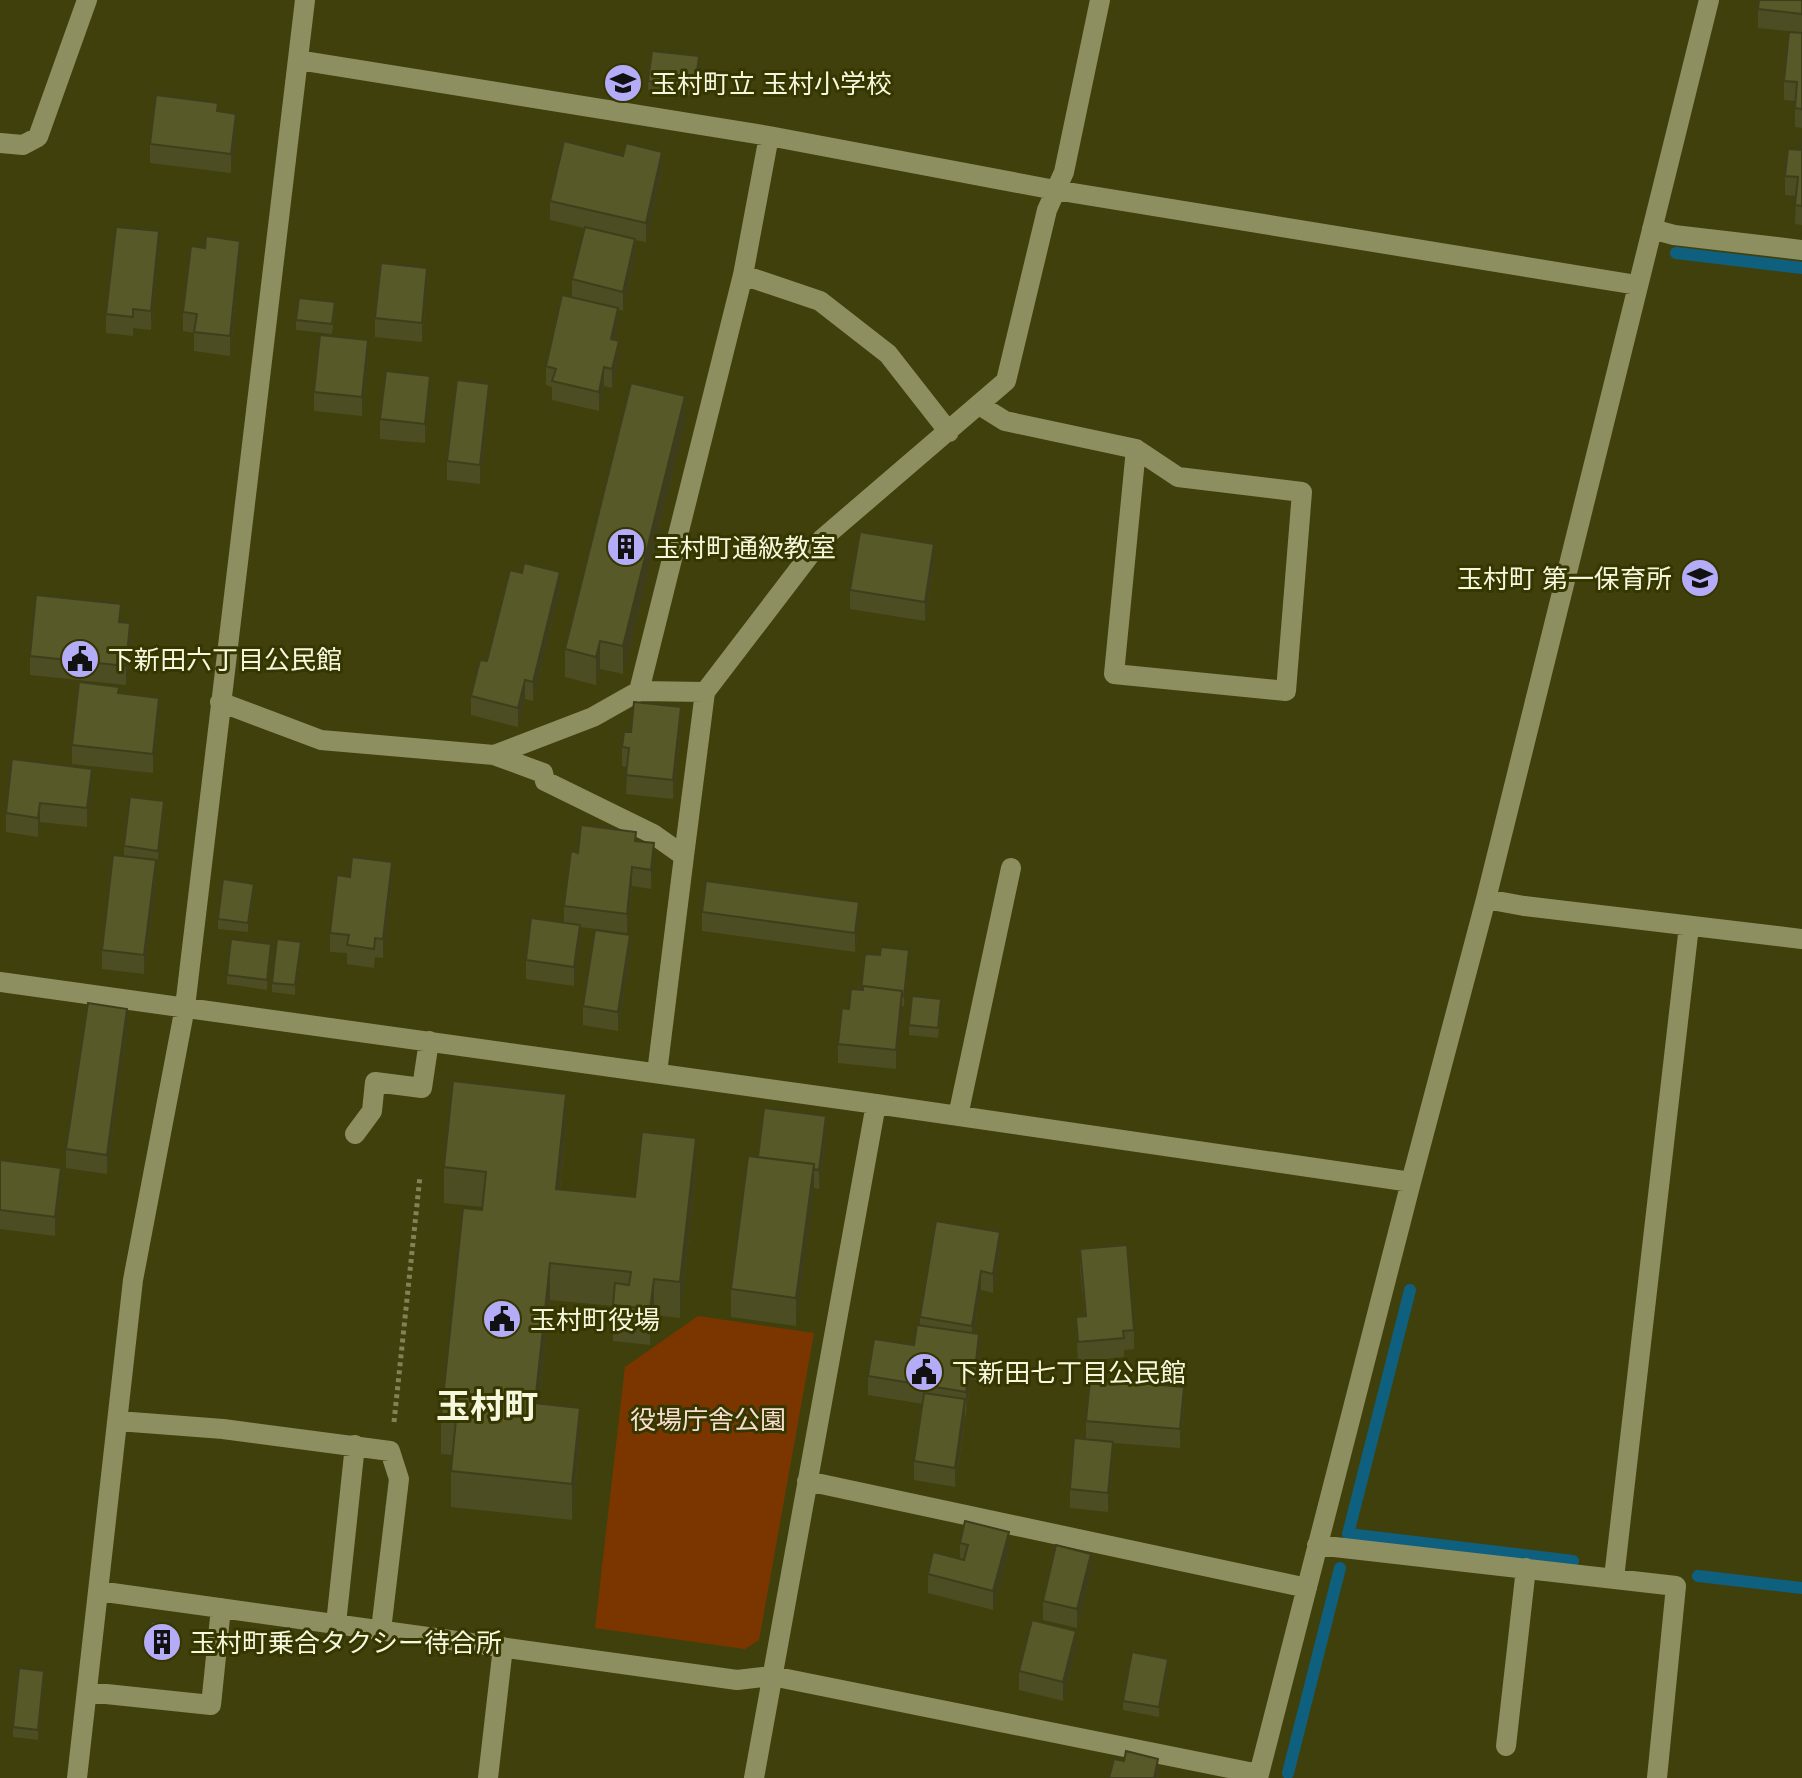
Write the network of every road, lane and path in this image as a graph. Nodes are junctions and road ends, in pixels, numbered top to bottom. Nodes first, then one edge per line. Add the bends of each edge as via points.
1 (87, 0) edge
2 (305, 0) edge
3 (1100, 0) edge
4 (1709, 0) edge
5 (298, 60) junction
6 (769, 136) junction
7 (0, 143) edge
8 (1055, 190) junction
9 (1652, 229) junction
10 (1802, 250) edge
11 (743, 275) junction
12 (1637, 285) junction
13 (981, 406) junction
14 (949, 432) junction
15 (1136, 449) junction
16 (639, 691) junction
17 (705, 692) junction
18 (220, 702) junction
19 (494, 755) junction
20 (684, 856) junction
21 (1011, 868) dead end
22 (1486, 899) junction
23 (1689, 926) junction
24 (1802, 939) edge
25 (0, 982) edge
26 (185, 1007) junction
27 (429, 1041) junction
28 (657, 1073) junction
29 (876, 1104) junction
30 (958, 1116) junction
31 (355, 1134) dead end
32 (420, 1176) dead end
33 (1411, 1182) junction
34 (118, 1421) junction
35 (355, 1445) junction
36 (390, 1451) junction
37 (807, 1481) junction
38 (1317, 1545) junction
39 (1526, 1568) junction
40 (1614, 1578) junction
41 (1307, 1588) junction
42 (98, 1591) junction
43 (221, 1608) junction
44 (336, 1624) junction
45 (381, 1630) junction
46 (503, 1647) junction
47 (772, 1676) junction
48 (87, 1692) junction
49 (1506, 1746) dead end
50 (1259, 1776) edge
51 (77, 1778) edge
52 (488, 1778) edge
53 (754, 1778) edge
54 (1657, 1778) edge

1 - 7 street via 38,137 23,145
2 - 5 street
3 - 8 street via 1064,172
4 - 9 street
5 - 6 street
5 - 18 street
6 - 8 street
6 - 11 street
8 - 12 street
8 - 13 street via 1006,381
9 - 10 street
9 - 12 street
11 - 14 street via 820,301 888,354
11 - 16 street
12 - 22 street
13 - 14 street
13 - 15 street via 1005,421
14 - 17 street via 822,539
15 - 15 street via 1178,477 1302,492 1286,691 1114,674
16 - 17 street
16 - 19 street via 593,717
17 - 20 street
18 - 19 street via 321,740
18 - 26 street
19 - 20 street via 543,773 545,781 653,834
20 - 28 street
21 - 30 street
22 - 23 street
22 - 33 street
23 - 24 street
23 - 40 street
25 - 26 street
26 - 27 street
26 - 34 street via 133,1280
27 - 28 street
27 - 31 street via 422,1088 375,1082 372,1111
28 - 29 street
29 - 30 street
29 - 37 street
30 - 33 street
32 - 36 path
33 - 38 street
34 - 35 street
34 - 42 street
35 - 36 street
35 - 44 street
36 - 45 street via 399,1479
37 - 41 street
37 - 47 street
38 - 39 street
38 - 41 street
39 - 40 street
39 - 49 street
40 - 54 street via 1676,1586
41 - 50 street
42 - 43 street
42 - 48 street
43 - 44 street
43 - 48 street via 211,1705
44 - 45 street
45 - 46 street
46 - 47 street via 737,1680
46 - 52 street
47 - 50 street
47 - 53 street
48 - 51 street

